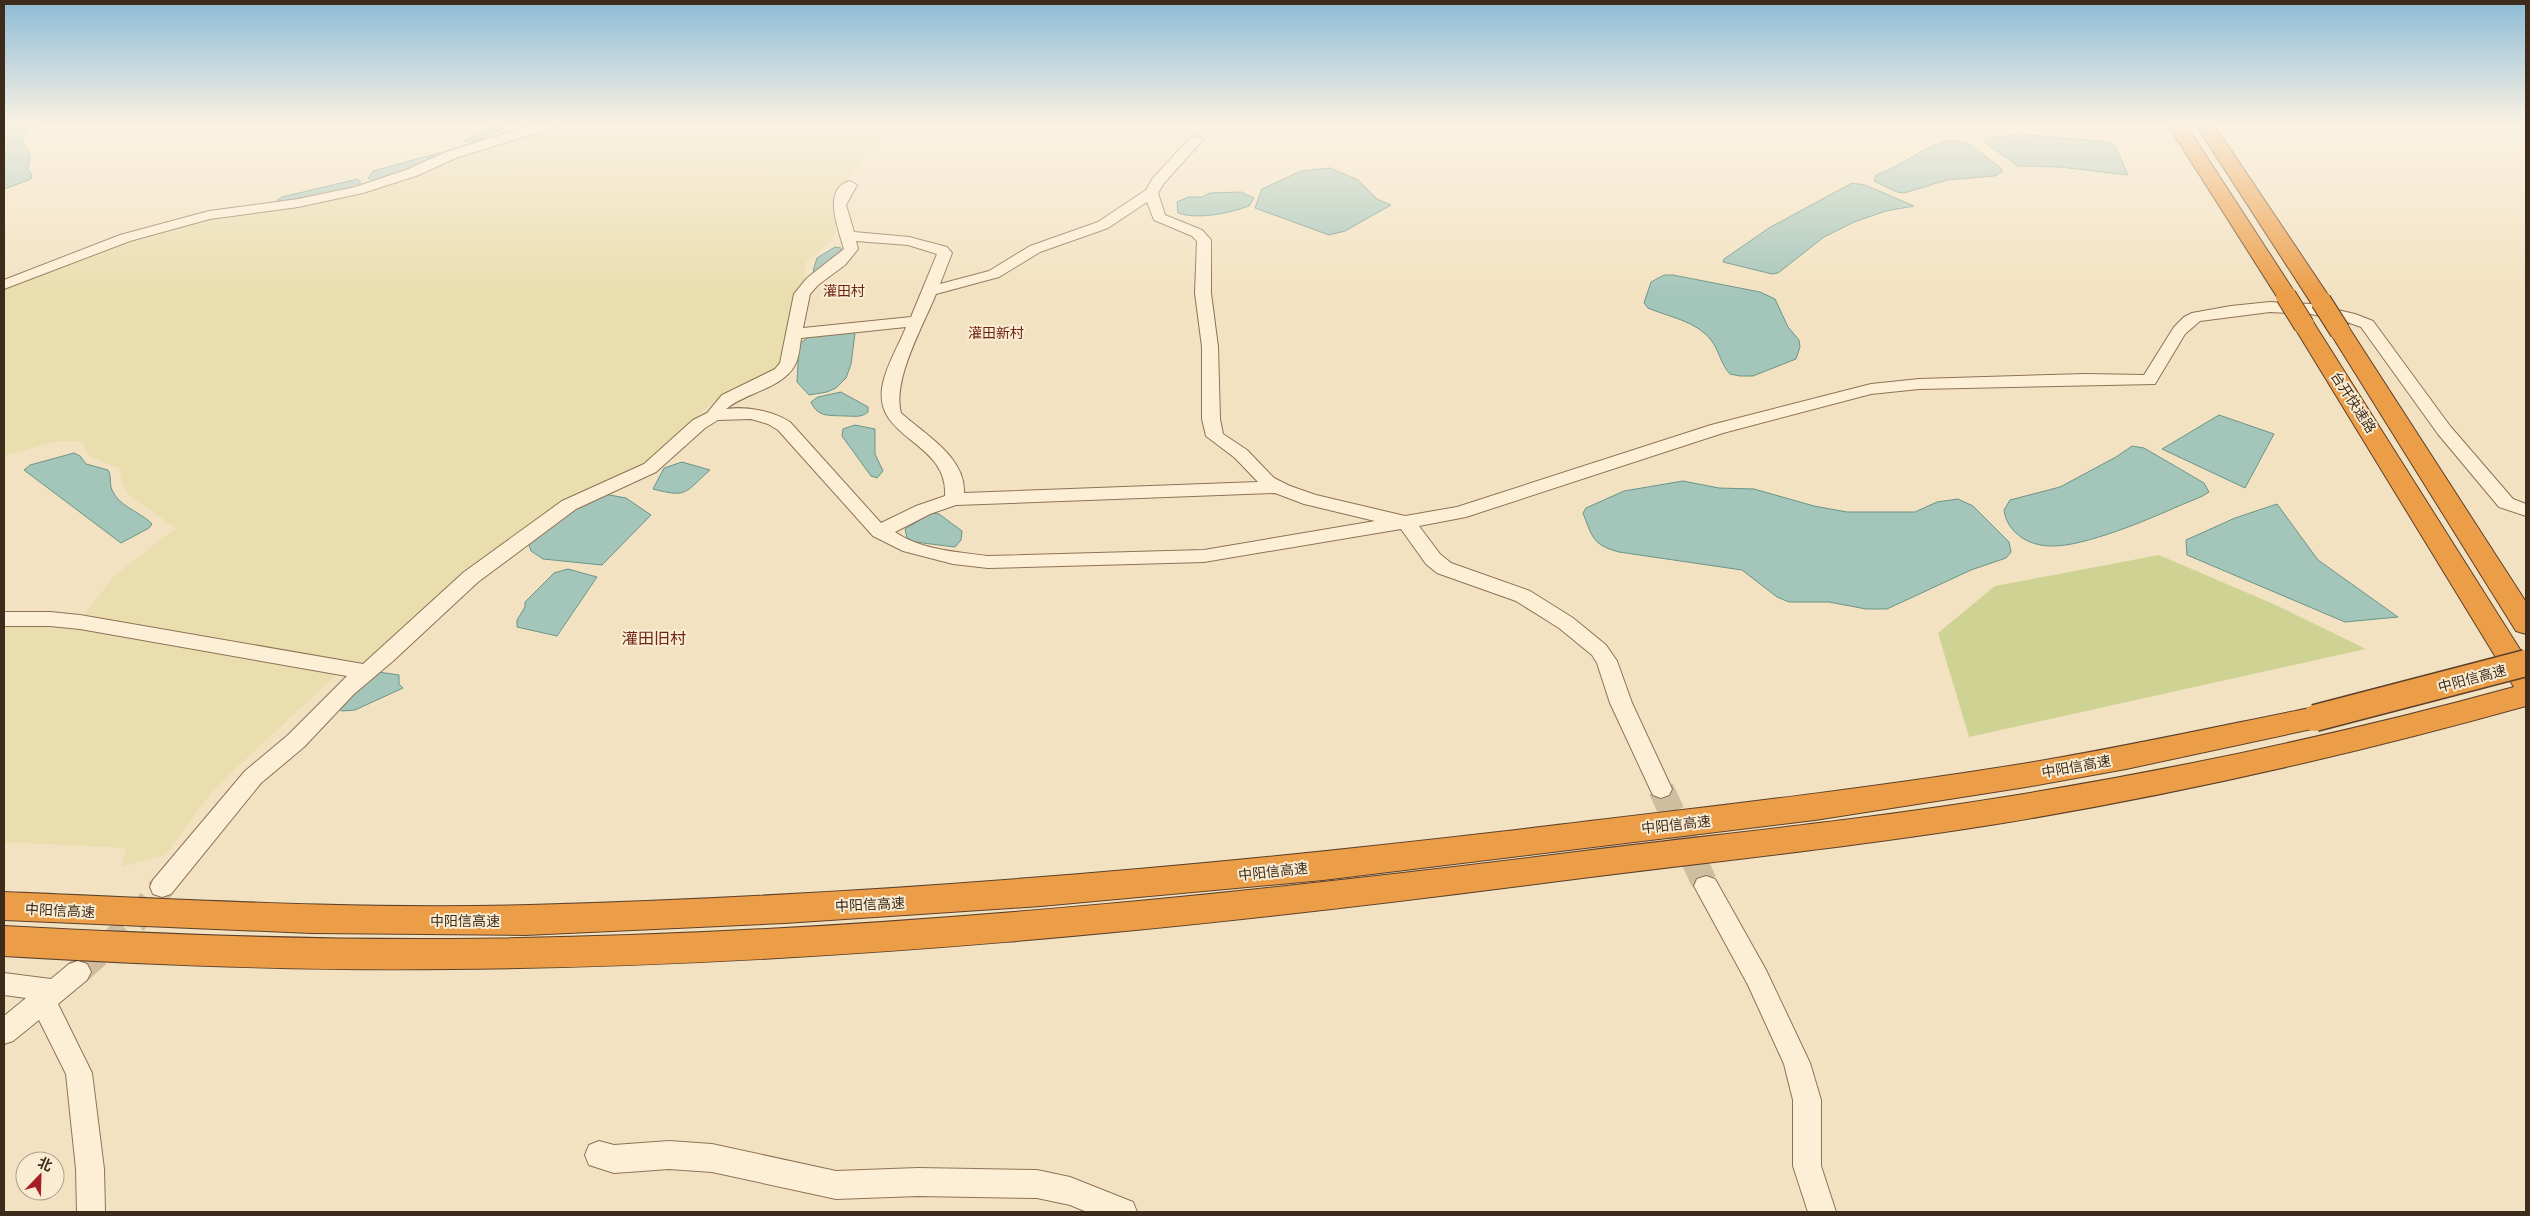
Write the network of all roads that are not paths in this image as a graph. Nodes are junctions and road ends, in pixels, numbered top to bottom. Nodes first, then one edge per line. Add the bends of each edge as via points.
1 (384, 182) edge
2 (1158, 182) edge
3 (2213, 182) edge
4 (2242, 182) edge
5 (850, 185) dead end
6 (1151, 193) junction
7 (846, 236) junction
8 (4, 285) edge
9 (929, 292) junction
10 (916, 321) junction
11 (795, 334) junction
12 (713, 416) junction
13 (2389, 459) junction
14 (2425, 462) junction
15 (1277, 486) junction
16 (954, 499) junction
17 (2526, 510) edge
18 (1405, 522) junction
19 (880, 532) junction
20 (4, 619) edge
21 (2526, 624) edge
22 (2526, 663) edge
23 (367, 672) junction
24 (2526, 682) edge
25 (2526, 695) edge
26 (1661, 789) tunnel mouth
27 (162, 886) tunnel mouth
28 (1706, 886) tunnel mouth
29 (4, 906) edge
30 (4, 941) edge
31 (78, 972) tunnel mouth
32 (4, 984) edge
33 (50, 996) junction
34 (4, 1032) edge
35 (599, 1156) dead end
36 (91, 1212) edge
37 (1123, 1212) edge
38 (1822, 1212) edge

1 - 8 street via 298,203 208,215 125,238
2 - 6 street
3 - 13 highway, 台开快速路, bridge
4 - 14 highway, 台开快速路, bridge
5 - 7 street via 839,201
6 - 9 street via 1103,225 1035,249 994,274
6 - 15 street via 1159,217 1196,233 1204,240 1203,293 1210,347 1213,434 1241,454 1268,482
7 - 9 street via 909,241 944,251
7 - 11 street via 851,249 848,254 808,285 802,294
9 - 10 street
10 - 11 street
10 - 16 street via 891,382 891,410 944,461 956,492
11 - 12 street via 788,364 782,372 727,399
12 - 19 street via 752,414 784,426
12 - 23 street via 699,424 650,468 570,505 503,553 471,577
13 - 14 highway
13 - 24 highway, 台开快速路
14 - 21 highway, 台开快速路
15 - 16 street
15 - 18 street via 1311,500
16 - 19 street via 922,510
17 - 18 street via 2506,503 2500,496 2444,430 2367,324 2348,316 2308,310 2237,308 2190,320 2149,380 1939,383 1871,389 1717,429 1459,513
18 - 19 street via 1204,556 988,562 953,558 910,547
18 - 26 street via 1433,559 1444,568 1523,596 1566,623 1599,650 1607,661 1621,703
20 - 23 street via 73,621
22 - 29 highway, 中阳信高速, bridge via 2315,718 2035,773 1815,807 1323,866 1051,892 785,909 525,920 311,919
23 - 27 street via 296,741 253,777
25 - 30 highway via 2342,742 2056,800 1831,835 1339,896 1041,924 787,942 511,953 291,952
28 - 38 street via 1757,978 1797,1063 1807,1100 1807,1166
31 - 33 street
32 - 33 street
33 - 34 street
33 - 36 street via 79,1073 90,1169
35 - 37 street via 614,1159 669,1155 712,1158 836,1185 918,1182 1037,1184 1070,1191

